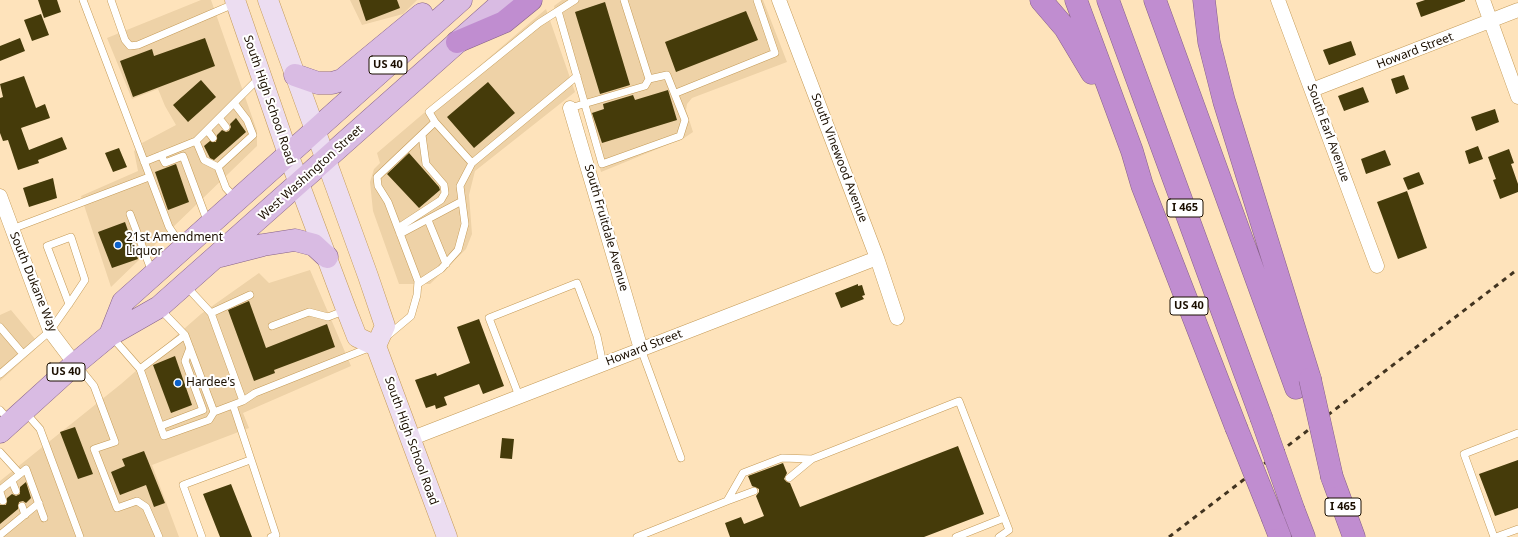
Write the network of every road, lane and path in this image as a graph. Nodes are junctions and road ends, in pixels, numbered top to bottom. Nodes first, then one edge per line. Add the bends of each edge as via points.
1 (83, 0) edge
2 (111, 0) edge
3 (268, 0) edge
4 (438, 0) edge
5 (461, 0) edge
6 (505, 0) edge
7 (531, 0) edge
8 (575, 0) edge
9 (624, 0) edge
10 (757, 0) edge
11 (780, 0) edge
12 (1041, 0) edge
13 (1076, 0) edge
14 (1108, 0) edge
15 (1155, 0) edge
16 (1204, 0) edge
17 (1278, 0) edge
18 (1483, 0) edge
19 (236, 2) edge
20 (1518, 10) edge
21 (558, 11) junction
22 (1491, 21) junction
23 (457, 42) junction
24 (295, 75) junction
25 (261, 76) junction
26 (576, 76) junction
27 (649, 79) junction
28 (1312, 90) junction
29 (676, 93) junction
30 (1518, 97) edge
31 (234, 103) junction
32 (585, 105) junction
33 (570, 108) joint
34 (219, 118) junction
35 (435, 122) junction
36 (226, 127) dead end
37 (207, 130) junction
38 (315, 130) junction
39 (422, 134) junction
40 (213, 138) dead end
41 (196, 141) junction
42 (224, 151) dead end
43 (288, 154) junction
44 (162, 155) junction
45 (229, 157) junction
46 (325, 160) junction
47 (144, 162) junction
48 (472, 163) junction
49 (218, 167) junction
50 (149, 177) junction
51 (299, 184) junction
52 (1142, 185) junction
53 (0, 196) edge
54 (236, 200) junction
55 (462, 201) junction
56 (130, 214) dead end
57 (428, 220) junction
58 (208, 224) junction
59 (12, 229) junction
60 (399, 231) junction
61 (183, 247) junction
62 (217, 257) junction
63 (327, 257) junction
64 (877, 258) junction
65 (446, 264) junction
66 (1377, 266) dead end
67 (153, 274) junction
68 (418, 284) junction
69 (185, 285) junction
70 (250, 295) dead end
71 (69, 304) junction
72 (159, 307) junction
73 (346, 310) junction
74 (211, 313) junction
75 (897, 318) dead end
76 (272, 326) dead end
77 (0, 327) edge
78 (50, 331) junction
79 (110, 335) junction
80 (185, 335) junction
81 (376, 346) junction
82 (190, 348) junction
83 (641, 349) junction
84 (23, 354) junction
85 (75, 364) junction
86 (603, 364) junction
87 (140, 370) junction
88 (0, 374) edge
89 (1303, 384) junction
90 (519, 396) junction
91 (243, 401) junction
92 (233, 405) junction
93 (214, 412) junction
94 (8, 418) edge
95 (161, 426) junction
96 (1518, 433) edge
97 (410, 439) junction
98 (0, 452) edge
99 (681, 458) dead end
100 (812, 458) junction
101 (250, 460) junction
102 (20, 474) junction
103 (789, 478) dead end
104 (12, 481) junction
105 (0, 491) edge
106 (16, 491) dead end
107 (754, 491) dead end
108 (4, 501) dead end
109 (727, 501) junction
110 (39, 503) junction
111 (22, 506) dead end
112 (25, 515) junction
113 (9, 517) dead end
114 (44, 518) dead end
115 (1004, 518) junction
116 (12, 525) junction
117 (1276, 528) edge
118 (1518, 529) edge
119 (657, 533) edge
120 (0, 534) edge
121 (80, 537) edge
122 (159, 537) edge
123 (202, 537) edge
124 (270, 537) edge
125 (447, 537) edge
126 (637, 537) edge
127 (956, 537) edge
128 (999, 537) edge
129 (1304, 537) edge
130 (1354, 537) edge
131 (1495, 537) edge

1 - 47 lane
2 - 19 lane via 125,40 130,46
3 - 24 street
4 - 24 main road via 342,80 332,84 318,83
5 - 38 main road, West Washington Street / US 40
6 - 23 main road, West Washington Street
7 - 23 highway via 504,22
8 - 21 lane
9 - 27 lane
10 - 29 lane via 775,53
11 - 64 street, South Vinewood Avenue
12 - 52 highway, US 40 via 1065,28 1088,66 1100,89 1124,154
13 - 52 highway via 1132,151
14 - 129 highway, I 465, bridge
15 - 89 highway
16 - 89 highway via 1209,42 1224,101
17 - 28 street, South Earl Avenue
18 - 22 street
19 - 25 street, South High School Road
20 - 22 street, Howard Street
21 - 26 lane
21 - 35 lane via 539,23 429,112
22 - 28 street, Howard Street
22 - 30 street
23 - 46 main road, West Washington Street
24 - 38 street
25 - 31 lane
25 - 43 street, South High School Road
26 - 32 lane
26 - 48 lane
27 - 29 lane via 667,75
27 - 32 lane via 645,86
28 - 66 street, South Earl Avenue
29 - 32 lane via 685,120 680,136 602,164
31 - 34 lane
31 - 45 lane via 247,120 253,135 239,143
32 - 33 lane
33 - 83 street, South Fruitdale Avenue
34 - 36 lane
34 - 37 lane
35 - 39 lane
35 - 48 lane
37 - 40 lane
37 - 41 lane
38 - 43 main road, West Washington Street / US 40
38 - 46 street
39 - 60 lane via 377,177 378,186 388,202
39 - 60 lane via 426,164 444,185 445,193 441,200
41 - 44 lane
41 - 49 lane via 204,160
42 - 45 lane
43 - 51 street, South High School Road
43 - 54 main road, West Washington Street / US 40
44 - 47 lane
44 - 58 lane via 165,163 183,156
45 - 49 lane
46 - 51 main road, West Washington Street
46 - 81 street via 384,326
47 - 50 lane
48 - 55 lane via 460,186
49 - 54 lane via 226,188
50 - 59 lane
50 - 61 lane via 169,227
51 - 62 main road, West Washington Street
51 - 63 street, South High School Road
52 - 117 highway, US 40, bridge
53 - 59 street, South Dukane Way
54 - 58 main road, West Washington Street / US 40
55 - 57 lane
55 - 65 lane via 465,224 458,250
56 - 67 lane
57 - 60 lane
57 - 65 lane
58 - 61 main road, West Washington Street / US 40
59 - 78 street, South Dukane Way
60 - 68 lane
61 - 67 main road, West Washington Street / US 40
62 - 63 main road via 263,245 296,240 314,245
62 - 69 main road, West Washington Street
63 - 73 street, South High School Road
64 - 75 street, South Vinewood Avenue
64 - 83 street, Howard Street
65 - 68 lane
67 - 79 main road, West Washington Street / US 40 via 123,302
68 - 81 lane via 411,316
69 - 72 main road, West Washington Street
69 - 74 lane
70 - 74 lane
71 - 71 lane via 85,280 71,237 47,246
71 - 78 lane
72 - 79 main road, West Washington Street
72 - 80 lane
73 - 76 lane via 328,317 309,312
73 - 81 street, South High School Road via 357,337
74 - 91 lane
77 - 84 lane
78 - 84 lane
78 - 85 street, South Dukane Way
79 - 85 main road, West Washington Street / US 40
79 - 87 lane
80 - 82 lane
80 - 87 lane
81 - 91 lane via 255,393
81 - 97 street, South High School Road
82 - 93 lane
82 - 95 lane via 185,360 203,410
83 - 86 street, Howard Street
83 - 99 lane
84 - 88 lane
85 - 94 main road, West Washington Street / US 40
85 - 122 lane via 94,386 115,442 94,449 117,508 137,501 146,507
86 - 90 street, Howard Street
86 - 90 lane via 597,336 577,283 489,318
87 - 95 lane
89 - 130 highway, I 465, bridge
90 - 97 street, Howard Street
91 - 92 lane
92 - 93 lane
92 - 101 lane
93 - 95 lane via 208,420 164,436
94 - 121 lane via 40,429
96 - 131 lane via 1464,454
97 - 125 street, South High School Road
98 - 102 lane
100 - 103 lane
100 - 109 lane via 782,458 743,474
100 - 115 lane via 959,401
101 - 123 lane via 183,485
101 - 124 lane via 276,535
102 - 104 lane
102 - 110 lane via 26,469
104 - 105 lane
104 - 106 lane
105 - 108 lane
107 - 109 lane
109 - 119 lane
110 - 112 lane
110 - 114 lane
111 - 112 lane
112 - 116 lane
113 - 116 lane
115 - 127 lane
115 - 128 lane via 1009,530
116 - 120 lane
118 - 131 lane
119 - 126 lane

